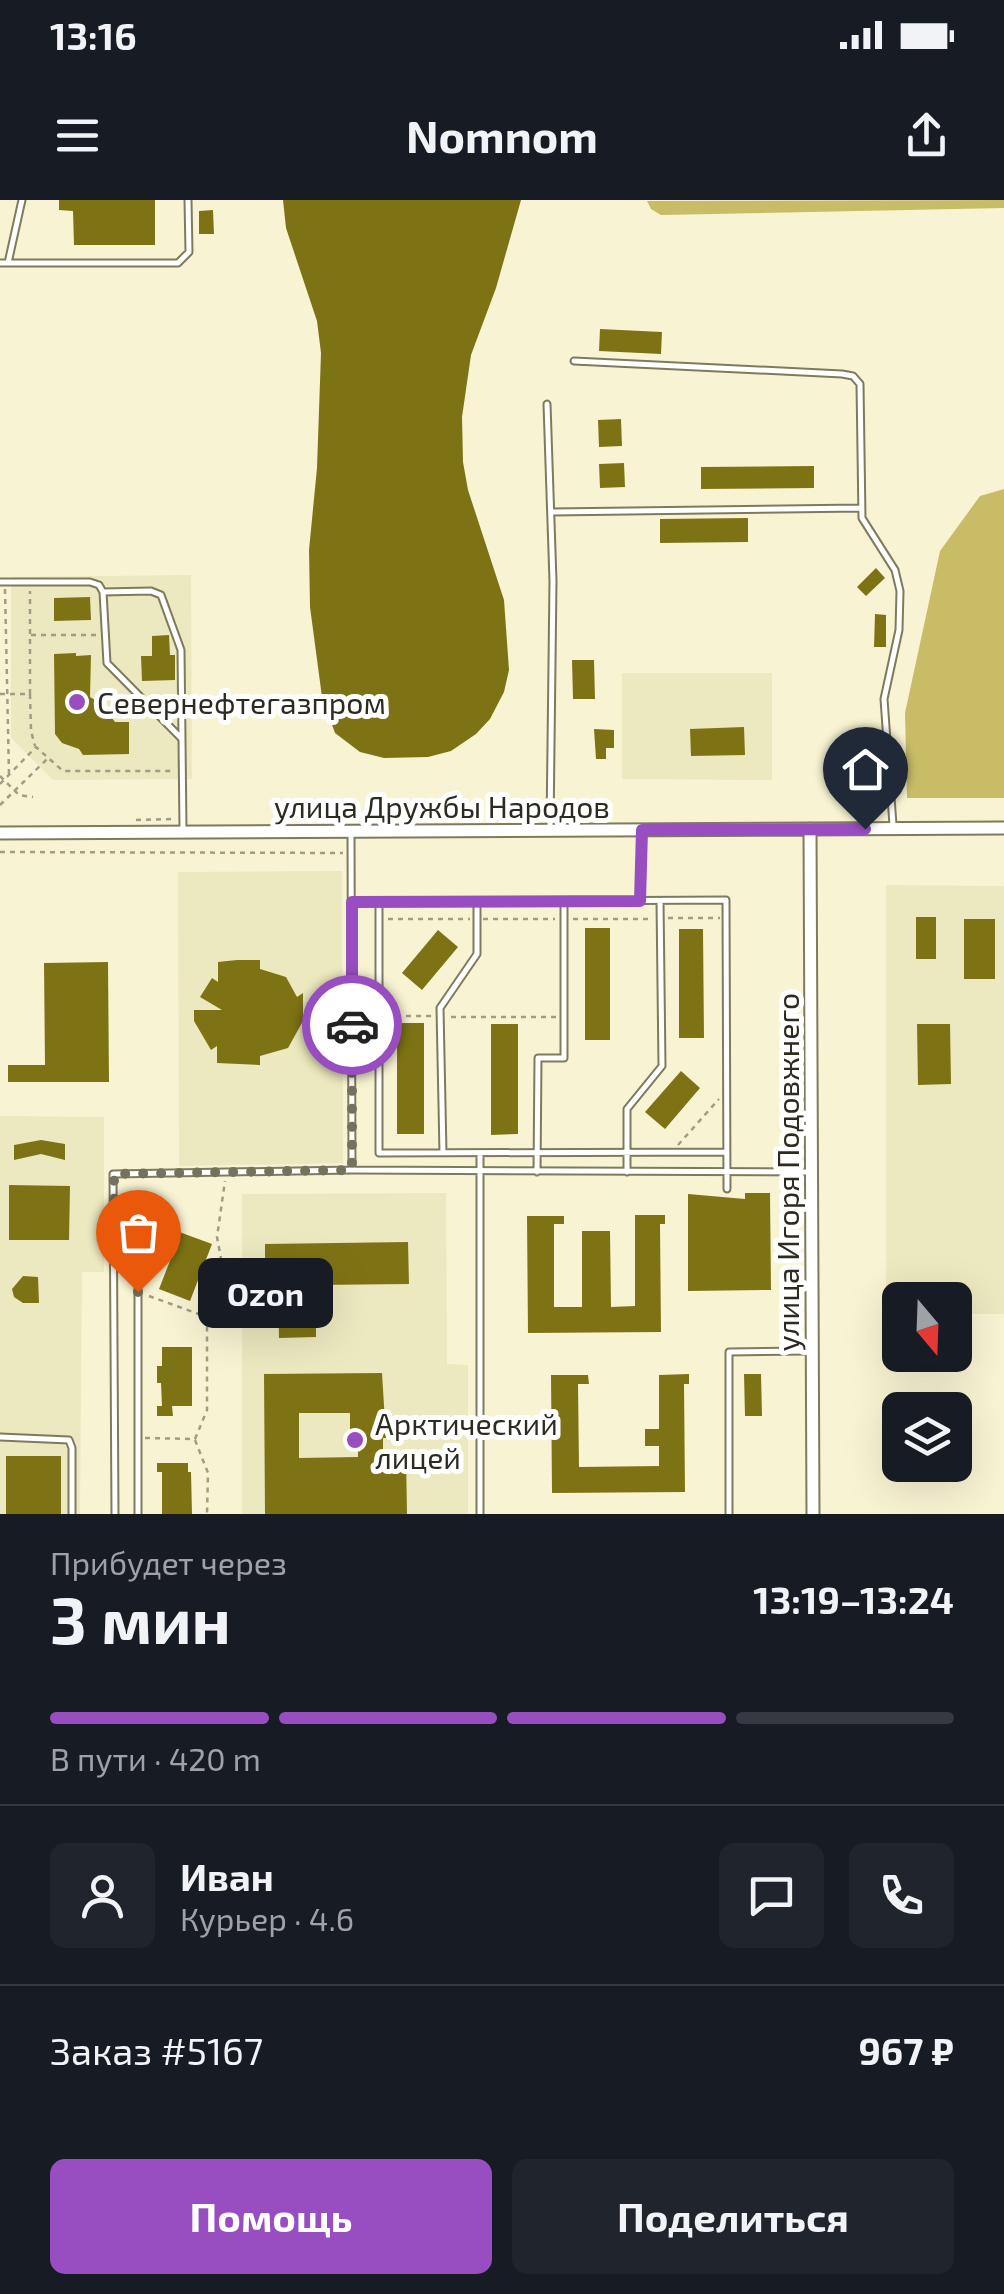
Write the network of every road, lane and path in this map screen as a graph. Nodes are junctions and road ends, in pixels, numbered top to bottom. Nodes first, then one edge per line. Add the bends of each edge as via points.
1 (22, 200) edge
2 (188, 200) edge
3 (4, 263) edge
4 (574, 361) dead end
5 (547, 404) dead end
6 (862, 508) junction
7 (552, 512) junction
8 (3, 582) edge
9 (30, 582) junction
10 (103, 592) junction
11 (30, 635) junction
12 (104, 635) junction
13 (0, 694) edge
14 (7, 694) junction
15 (30, 694) junction
16 (181, 739) junction
17 (36, 747) junction
18 (48, 758) junction
19 (182, 770) junction
20 (9, 775) junction
21 (1, 780) edge
22 (14, 791) junction
23 (33, 797) dead end
24 (0, 805) edge
25 (893, 828) junction
26 (1004, 828) edge
27 (351, 830) junction
28 (550, 830) junction
29 (642, 830) junction
30 (810, 830) junction
31 (182, 832) junction
32 (0, 833) edge
33 (0, 852) edge
34 (351, 853) junction
35 (564, 901) junction
36 (640, 901) junction
37 (660, 901) junction
38 (352, 902) junction
39 (378, 902) junction
40 (478, 902) junction
41 (478, 918) junction
42 (564, 918) junction
43 (660, 918) junction
44 (726, 918) junction
45 (378, 919) junction
46 (379, 1016) junction
47 (440, 1016) junction
48 (564, 1017) junction
49 (727, 1091) junction
50 (627, 1152) junction
51 (672, 1152) junction
52 (727, 1152) junction
53 (443, 1153) junction
54 (480, 1153) junction
55 (537, 1153) junction
56 (352, 1170) junction
57 (480, 1172) junction
58 (537, 1172) junction
59 (628, 1172) junction
60 (727, 1172) junction
61 (812, 1172) junction
62 (226, 1173) junction
63 (727, 1189) dead end
64 (114, 1204) junction
65 (138, 1292) junction
66 (207, 1317) junction
67 (813, 1352) junction
68 (0, 1437) edge
69 (138, 1438) junction
70 (195, 1438) junction
71 (72, 1514) edge
72 (115, 1514) edge
73 (138, 1514) edge
74 (208, 1514) edge
75 (480, 1514) edge
76 (730, 1514) edge
77 (814, 1514) edge

1 - 3 lane
2 - 3 lane via 189,252 183,261
4 - 6 lane via 853,376 862,394
5 - 7 lane
6 - 7 lane
6 - 25 lane via 865,528 896,570 900,591 884,699
7 - 28 lane
8 - 9 lane
8 - 14 path
9 - 10 lane via 90,582
9 - 11 path
10 - 12 lane
10 - 16 lane via 156,592 165,600 181,650
11 - 12 path
11 - 15 path
12 - 16 lane via 109,667
13 - 14 path
14 - 15 path
14 - 20 path
15 - 17 path
16 - 19 lane
17 - 18 path
17 - 20 path
18 - 19 path via 71,772
18 - 22 path
19 - 31 lane
20 - 21 path
21 - 22 path
22 - 23 path
22 - 24 path
25 - 26 street, улица Дружбы Народов
25 - 30 street, улица Дружбы Народов
27 - 28 street, улица Дружбы Народов
27 - 31 street, улица Дружбы Народов
27 - 34 lane
28 - 29 street, улица Дружбы Народов
29 - 30 street, улица Дружбы Народов
29 - 36 lane
30 - 61 street, улица Игоря Подовжнего
31 - 32 street, улица Дружбы Народов
33 - 34 path
34 - 38 lane
35 - 36 lane
35 - 40 lane
35 - 42 lane
36 - 37 lane
37 - 43 lane
37 - 44 lane via 726,900
38 - 39 lane
38 - 56 lane
39 - 40 lane
39 - 45 lane
40 - 41 lane
41 - 42 path
41 - 45 path
41 - 47 lane via 477,954
42 - 43 path
42 - 48 lane
43 - 44 path
43 - 50 lane via 662,1066 627,1109
44 - 49 lane
45 - 46 lane
46 - 47 path
46 - 53 lane via 379,1153
47 - 48 path
47 - 53 lane
48 - 55 lane via 564,1058 538,1058
49 - 51 path
49 - 52 lane
50 - 51 lane
50 - 55 lane
50 - 59 lane
51 - 52 lane
52 - 60 lane
53 - 54 lane
54 - 55 lane
54 - 57 lane
55 - 58 lane
56 - 57 lane
56 - 62 lane
57 - 58 lane
57 - 75 lane
58 - 59 lane
59 - 60 lane
60 - 61 lane
60 - 63 lane
61 - 67 street, улица Игоря Подовжнего
62 - 64 lane via 114,1174
62 - 66 path via 217,1237 222,1264
64 - 65 lane via 138,1216
64 - 72 lane
65 - 66 path
65 - 69 lane
66 - 70 path via 206,1410
67 - 76 lane via 729,1352
67 - 77 street, улица Игоря Подовжнего
68 - 71 lane via 69,1440
69 - 70 path
69 - 73 lane
70 - 74 path via 208,1473

